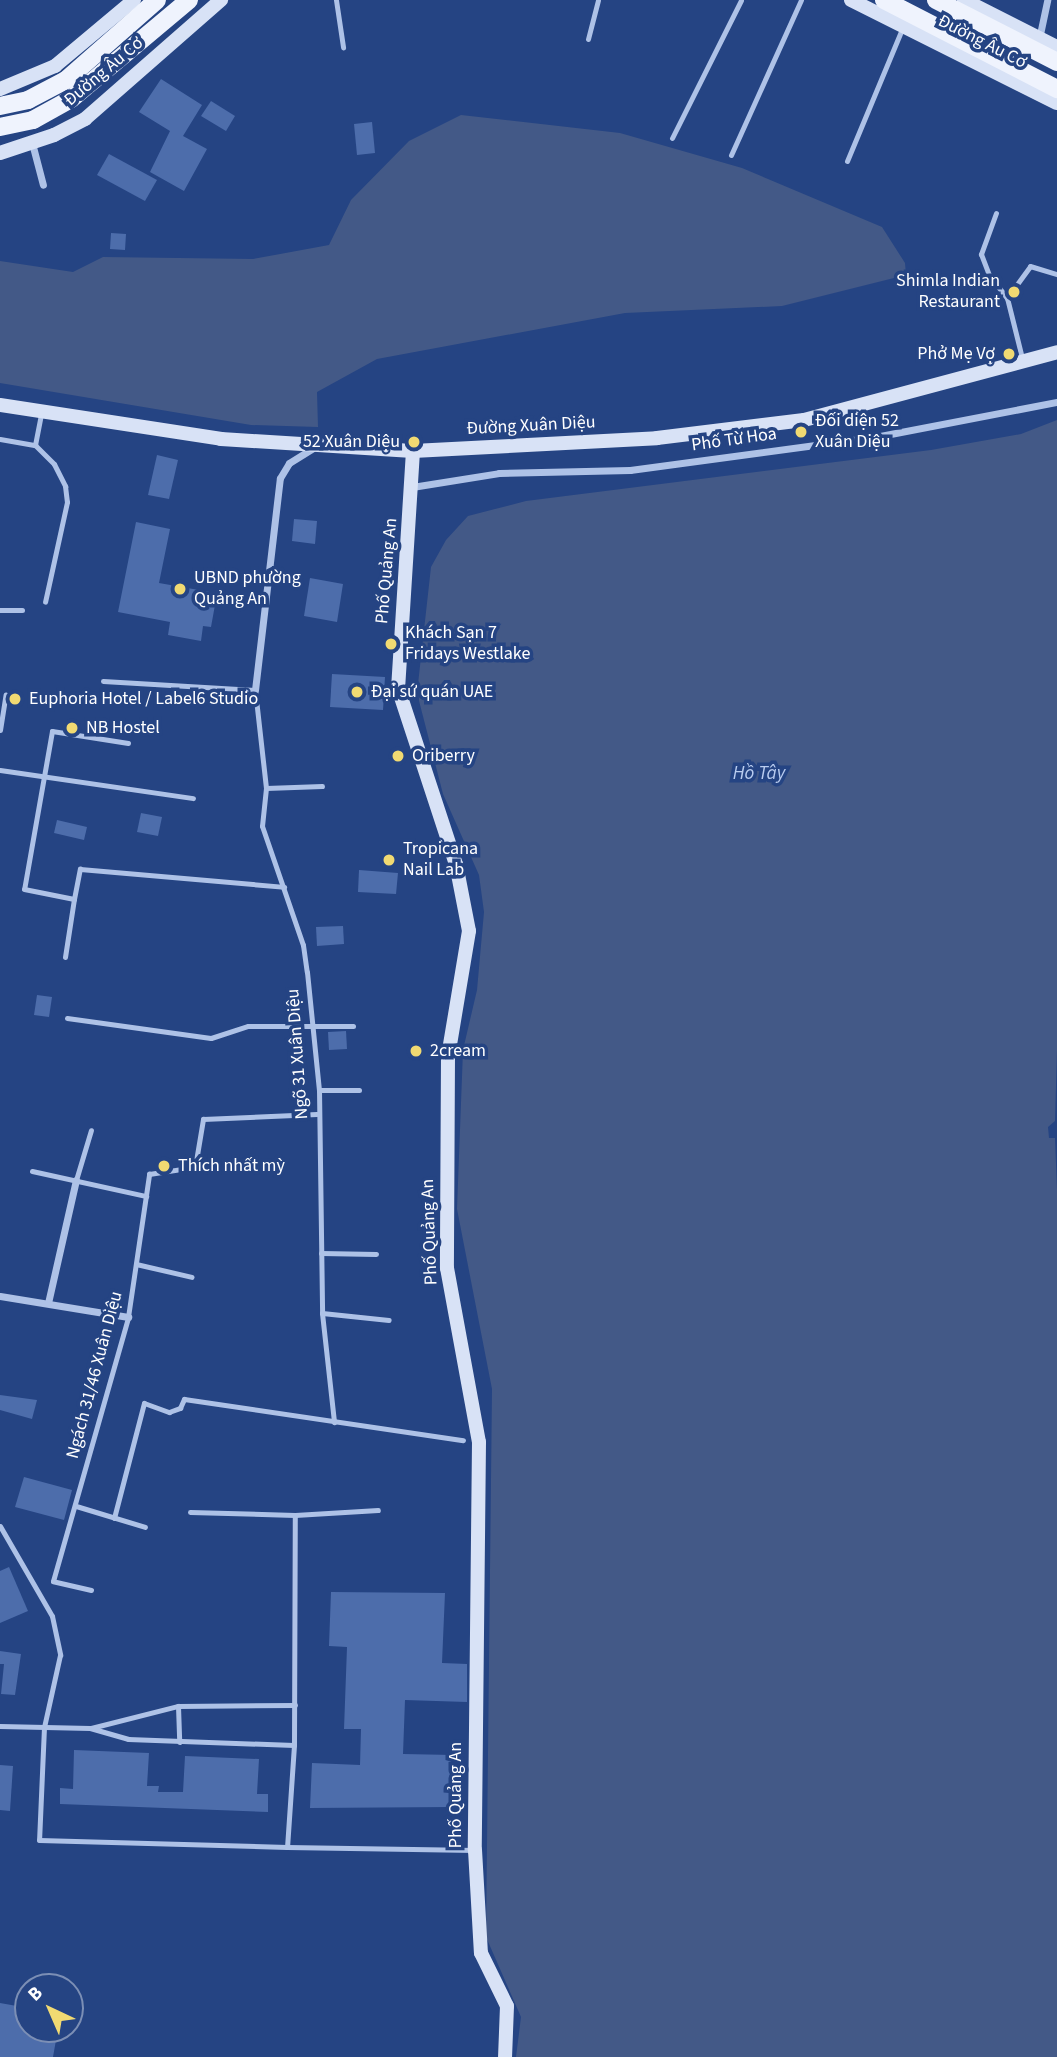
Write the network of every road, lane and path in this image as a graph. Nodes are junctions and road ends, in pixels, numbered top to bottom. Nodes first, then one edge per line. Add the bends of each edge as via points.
1 (134, 0) edge
2 (157, 0) edge
3 (190, 0) edge
4 (221, 0) edge
5 (336, 0) edge
6 (598, 0) edge
7 (741, 0) edge
8 (801, 0) edge
9 (851, 0) edge
10 (936, 0) edge
11 (964, 0) edge
12 (1046, 0) edge
13 (887, 1) edge
14 (903, 26) junction
15 (1040, 38) junction
16 (588, 39) dead end
17 (342, 47) dead end
18 (1057, 47) edge
19 (1057, 62) edge
20 (0, 89) edge
21 (1057, 89) edge
22 (1057, 103) edge
23 (0, 106) edge
24 (0, 127) edge
25 (673, 138) dead end
26 (31, 143) junction
27 (0, 152) edge
28 (731, 155) dead end
29 (847, 161) dead end
30 (43, 185) dead end
31 (996, 213) dead end
32 (1057, 274) edge
33 (1007, 298) junction
34 (1057, 352) edge
35 (1023, 362) junction
36 (1057, 402) edge
37 (0, 405) edge
38 (41, 411) junction
39 (0, 439) edge
40 (35, 445) junction
41 (314, 448) junction
42 (413, 451) junction
43 (412, 487) junction
44 (45, 602) dead end
45 (0, 610) edge
46 (22, 610) dead end
47 (103, 681) dead end
48 (255, 690) junction
49 (6, 694) dead end
50 (0, 730) edge
51 (128, 743) dead end
52 (0, 770) edge
53 (44, 779) junction
54 (322, 786) dead end
55 (266, 788) junction
56 (193, 798) dead end
57 (284, 887) junction
58 (74, 898) junction
59 (65, 957) dead end
60 (67, 1018) dead end
61 (312, 1026) junction
62 (353, 1027) dead end
63 (319, 1090) junction
64 (359, 1090) dead end
65 (317, 1114) junction
66 (91, 1130) dead end
67 (32, 1171) dead end
68 (76, 1180) junction
69 (146, 1196) junction
70 (321, 1253) junction
71 (376, 1254) dead end
72 (136, 1264) junction
73 (192, 1277) dead end
74 (0, 1296) edge
75 (48, 1303) junction
76 (322, 1314) junction
77 (128, 1317) junction
78 (389, 1320) dead end
79 (334, 1422) junction
80 (463, 1440) dead end
81 (76, 1506) junction
82 (378, 1510) dead end
83 (190, 1512) dead end
84 (295, 1515) junction
85 (114, 1518) junction
86 (0, 1526) edge
87 (145, 1527) dead end
88 (91, 1590) dead end
89 (295, 1705) junction
90 (178, 1706) junction
91 (0, 1726) edge
92 (44, 1727) junction
93 (90, 1728) junction
94 (180, 1742) junction
95 (294, 1745) junction
96 (287, 1847) junction
97 (475, 1850) junction
98 (505, 2057) edge

1 - 20 street, Đường Âu Cơ via 55,66
2 - 23 main road, Đường Âu Cơ via 66,80 28,100
3 - 24 main road, Đường Âu Cơ via 71,99 33,120
4 - 26 street, Đường Âu Cơ via 85,119
5 - 17 lane
6 - 16 lane
7 - 25 lane
8 - 28 lane
9 - 14 street, Đường Âu Cơ
10 - 19 main road, Đường Âu Cơ
11 - 15 street, Đường Âu Cơ
12 - 15 street
13 - 21 main road, Đường Âu Cơ
14 - 22 street, Đường Âu Cơ
14 - 29 lane
15 - 18 street, Đường Âu Cơ
26 - 27 street, Đường Âu Cơ
26 - 30 street
31 - 33 lane via 981,254 989,275
32 - 33 lane via 1030,267
33 - 35 lane
34 - 35 street, Đường Xuân Diệu
35 - 42 street, Đường Xuân Diệu via 804,420 657,438
36 - 43 street, Phố Từ Hoa via 880,436 643,468 499,473
37 - 38 street, Đường Xuân Diệu
38 - 40 lane
38 - 41 street, Đường Xuân Diệu
39 - 40 lane
40 - 44 lane via 54,464 67,502
41 - 42 street, Đường Xuân Diệu
41 - 48 street via 289,463 280,478
42 - 43 street, Phố Quảng An
43 - 97 street, Phố Quảng An via 397,688 456,864 469,932 448,1057 446,1182 447,1268 479,1443
45 - 46 lane
47 - 48 lane
48 - 55 lane, Ngõ 31 Xuân Diệu
49 - 50 lane
51 - 53 lane via 52,731
52 - 53 lane
53 - 56 lane
53 - 58 lane via 24,889
54 - 55 lane
55 - 57 lane, Ngõ 31 Xuân Diệu via 262,826
57 - 58 lane via 80,869
57 - 61 lane, Ngõ 31 Xuân Diệu via 303,945
58 - 59 lane
60 - 61 lane via 211,1038 248,1026
61 - 62 lane
61 - 63 lane, Ngõ 31 Xuân Diệu
63 - 64 lane
63 - 65 lane, Ngõ 31 Xuân Diệu
65 - 69 lane, Ngách 31/46 Xuân Diệu via 203,1119 195,1167 149,1174
65 - 70 lane, Ngõ 31 Xuân Diệu
66 - 68 lane
67 - 68 lane
68 - 69 lane
68 - 75 street
69 - 72 lane, Ngách 31/46 Xuân Diệu
70 - 71 lane
70 - 76 lane, Ngõ 31 Xuân Diệu
72 - 73 lane
72 - 77 lane, Ngách 31/46 Xuân Diệu
74 - 75 street
75 - 77 street
76 - 78 lane
76 - 79 lane, Ngõ 31 Xuân Diệu
77 - 81 lane, Ngách 31/46 Xuân Diệu
79 - 80 lane
79 - 85 lane via 184,1399 180,1408 169,1412 144,1403
81 - 85 lane
81 - 88 lane, Ngách 31/46 Xuân Diệu via 53,1581
82 - 84 lane
83 - 84 lane
84 - 89 lane
85 - 87 lane
86 - 92 lane via 52,1616 60,1655
89 - 90 lane
89 - 95 lane
90 - 93 lane
90 - 94 lane
91 - 92 lane
92 - 93 lane
92 - 96 lane via 39,1840
93 - 94 lane via 128,1739
94 - 95 lane
95 - 96 lane
96 - 97 lane
97 - 98 street, Phố Quảng An via 481,1953 507,2006

